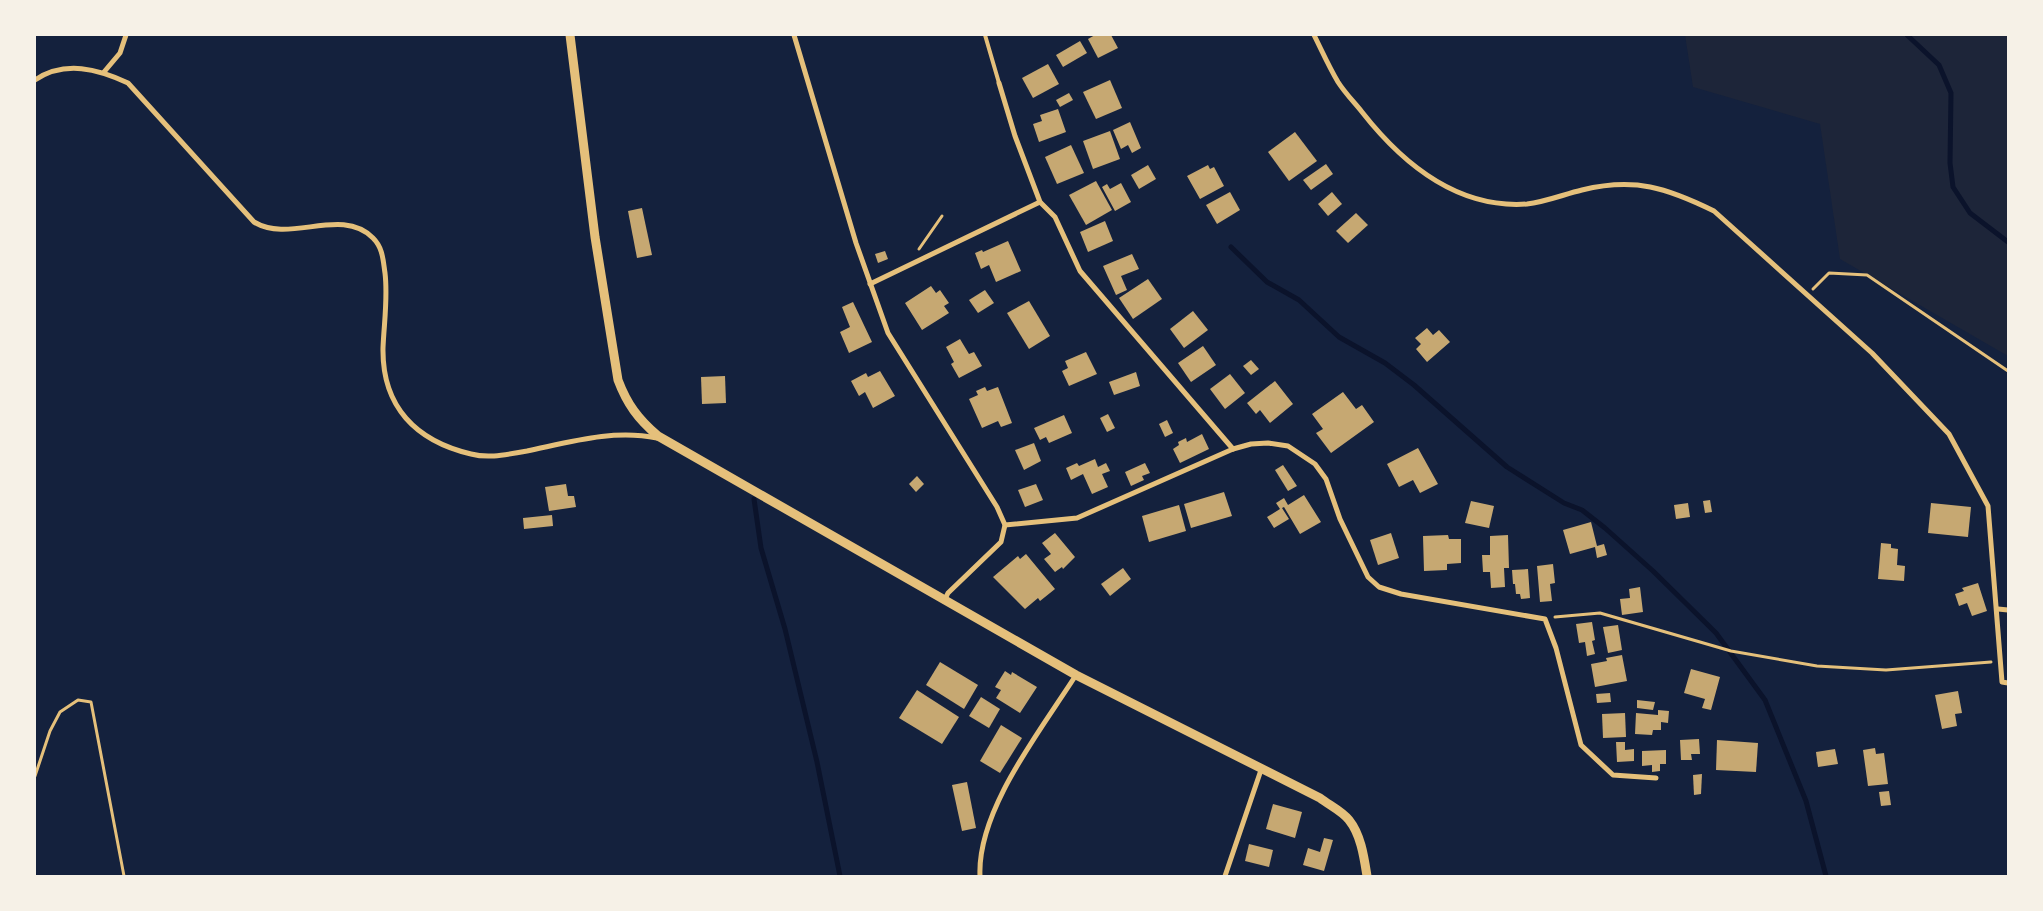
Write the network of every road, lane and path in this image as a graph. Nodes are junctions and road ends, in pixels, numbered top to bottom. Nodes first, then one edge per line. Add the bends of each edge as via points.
1 (126, 35) edge
2 (570, 35) edge
3 (794, 35) edge
4 (985, 35) edge
5 (1314, 35) edge
6 (104, 72) junction
7 (35, 80) edge
8 (999, 83) joint
9 (1040, 202) junction
10 (942, 216) dead end
11 (907, 266) junction
12 (870, 284) junction
13 (1808, 295) junction
14 (2008, 372) edge
15 (658, 436) junction
16 (1232, 449) junction
17 (1005, 525) junction
18 (944, 601) junction
19 (1998, 609) junction
20 (2008, 610) edge
21 (1545, 619) junction
22 (2001, 662) junction
23 (1076, 675) junction
24 (2008, 683) edge
25 (1260, 770) junction
26 (35, 776) edge
27 (1656, 778) dead end
28 (124, 876) edge
29 (980, 876) edge
30 (1225, 876) edge
31 (1366, 876) edge

1 - 6 street via 120,54
2 - 15 street via 594,237 618,380 638,419
3 - 12 street
4 - 8 lane
5 - 13 street via 1339,83 1381,137 1417,170 1443,186 1470,197 1498,203 1528,204 1620,183 1653,186 1684,196 1714,211
6 - 7 street via 61,69
6 - 15 street via 128,83 261,227 280,230 334,224 354,227 372,237 383,257 386,283 383,350 388,388 400,412 431,439 486,456 609,435
8 - 9 street
9 - 11 street
9 - 16 street via 1055,217 1080,271
10 - 11 path
11 - 12 street
12 - 17 street via 888,332
13 - 14 path via 1828,273 1867,275
13 - 19 street via 1872,353 1949,434 1988,506
15 - 18 street
16 - 17 street via 1077,518
16 - 21 street via 1268,443 1288,446 1316,464 1326,479 1340,519 1368,577 1379,587 1401,594
17 - 18 street via 1001,542 948,593
18 - 23 street
19 - 20 street
19 - 22 street
21 - 22 path via 1600,612 1730,652 1817,666 1886,670
21 - 27 street via 1556,648 1581,745 1613,775
22 - 24 street via 2002,682
23 - 25 street
23 - 29 street via 1004,789 987,828
25 - 30 street
25 - 31 street via 1320,798 1348,819 1359,841
26 - 28 path via 60,712 78,700 91,702

